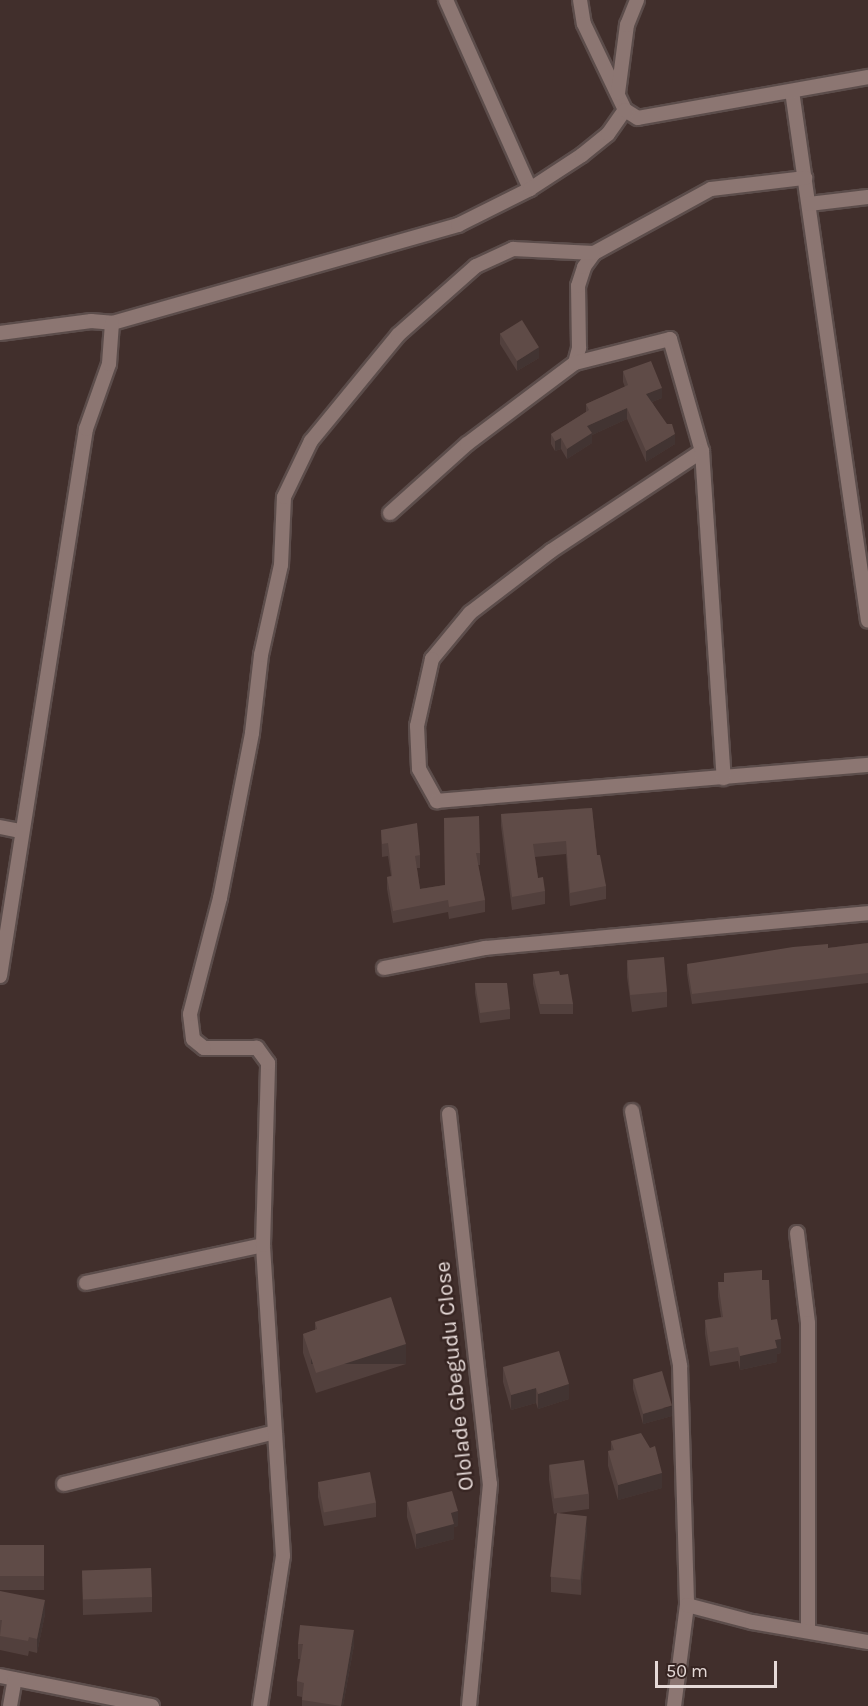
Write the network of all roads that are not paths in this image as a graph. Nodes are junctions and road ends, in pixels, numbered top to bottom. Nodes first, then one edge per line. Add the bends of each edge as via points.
1 (446, 0) edge
2 (580, 0) edge
3 (637, 0) edge
4 (868, 77) edge
5 (792, 91) junction
6 (618, 94) junction
7 (625, 110) junction
8 (805, 178) junction
9 (530, 189) junction
10 (868, 197) edge
11 (809, 204) junction
12 (594, 253) junction
13 (112, 323) junction
14 (0, 333) edge
15 (575, 363) junction
16 (702, 451) junction
17 (390, 513) dead end
18 (868, 621) edge
19 (868, 765) edge
20 (724, 778) junction
21 (0, 827) edge
22 (21, 831) junction
23 (868, 913) edge
24 (384, 968) dead end
25 (0, 976) edge
26 (632, 1111) dead end
27 (449, 1114) dead end
28 (797, 1233) dead end
29 (263, 1245) junction
30 (86, 1283) dead end
31 (275, 1431) junction
32 (64, 1484) dead end
33 (687, 1605) junction
34 (808, 1631) junction
35 (868, 1642) edge
36 (0, 1676) edge
37 (15, 1679) junction
38 (10, 1706) edge
39 (152, 1706) edge
40 (260, 1706) edge
41 (469, 1706) edge
42 (674, 1706) edge

1 - 9 street
2 - 6 street via 584,24
3 - 6 street via 627,25
4 - 5 street
5 - 7 street via 638,118
5 - 8 street
6 - 7 street
7 - 9 street via 608,134
8 - 11 street
8 - 12 street via 711,189
9 - 13 street via 458,225
10 - 11 street
11 - 18 street
12 - 15 street via 578,286 579,348
12 - 29 street via 513,249 476,266 398,335 311,441 284,496 281,565 261,655 252,733 219,898 189,1014 193,1039 204,1048 257,1048 268,1063
13 - 14 street via 91,321
13 - 22 street via 110,364 86,429
15 - 16 street via 670,339
15 - 17 street via 467,444
16 - 20 street
16 - 20 street via 551,551 470,613 432,659 417,726 419,769 437,801
19 - 20 street
21 - 22 street
22 - 25 street
23 - 24 street via 485,948
26 - 33 street via 680,1366
27 - 41 street, Ololade Gbegudu Close via 490,1484
28 - 34 street via 808,1323
29 - 30 street
29 - 31 street
31 - 32 street
31 - 40 street via 283,1556
33 - 34 street
33 - 42 street
34 - 35 street
36 - 37 street
37 - 38 street
37 - 39 street

